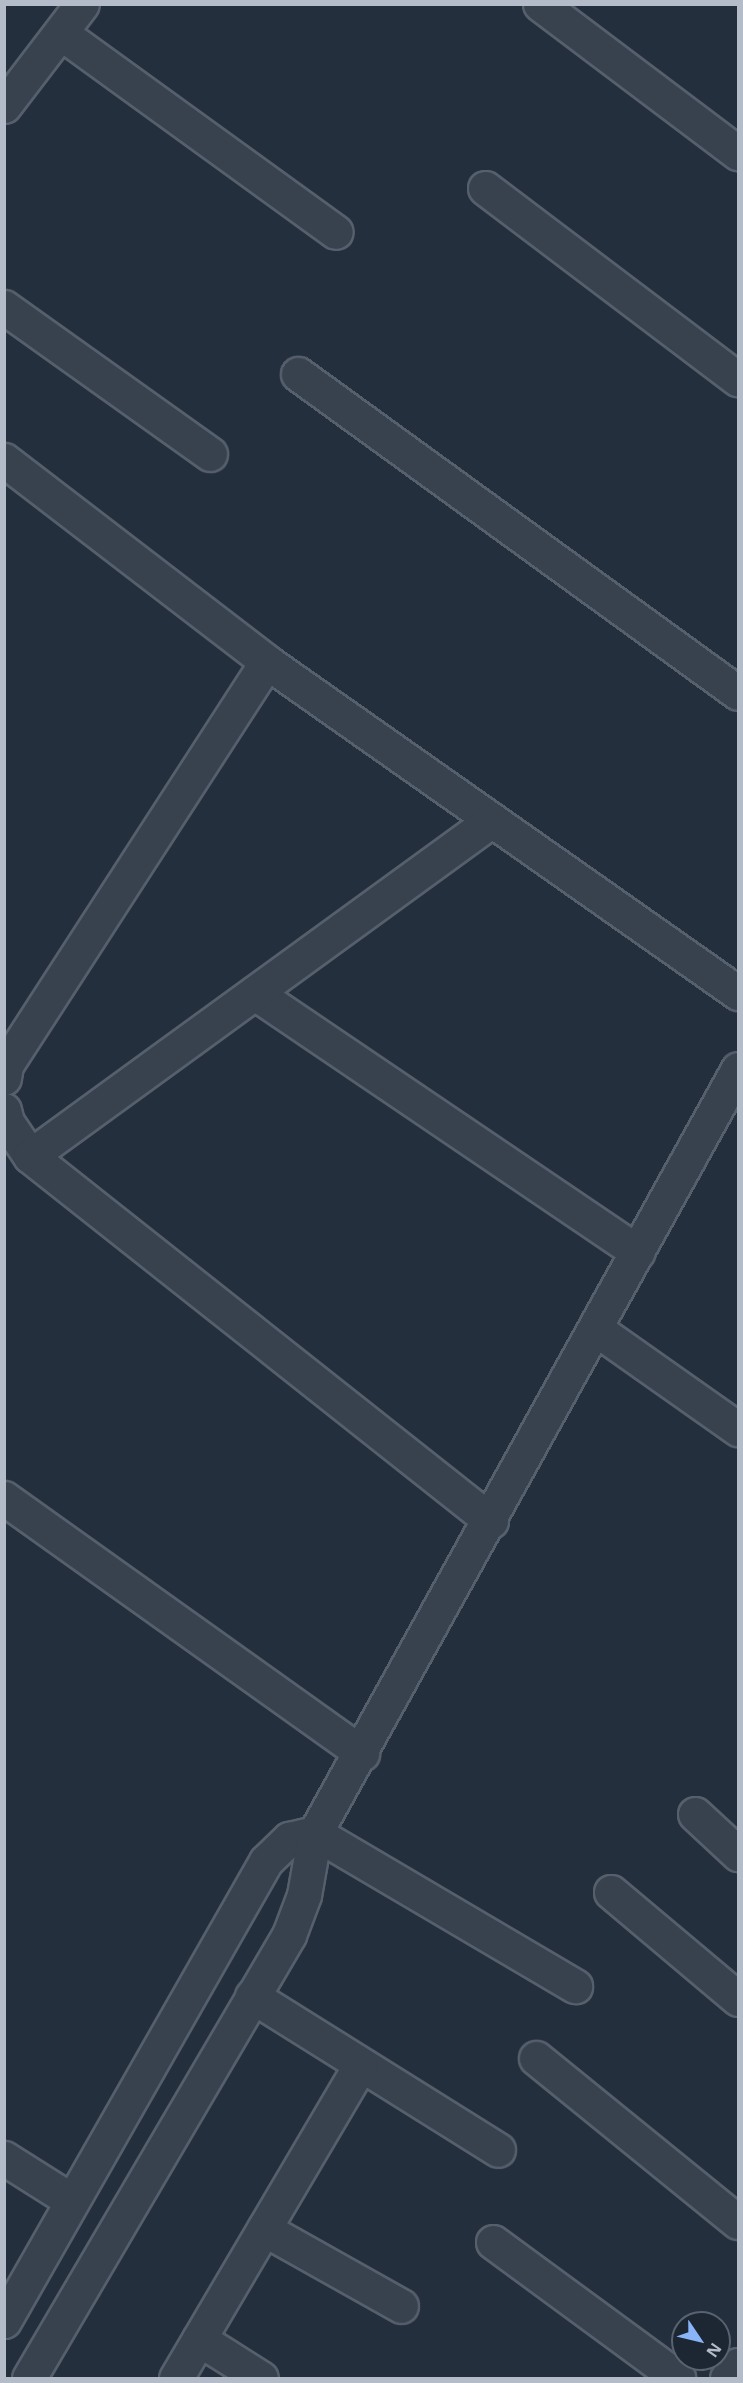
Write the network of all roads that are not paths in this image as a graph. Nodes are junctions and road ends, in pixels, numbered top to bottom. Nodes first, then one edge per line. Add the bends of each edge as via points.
1 (82, 4) edge
2 (540, 4) edge
3 (61, 33) junction
4 (4, 106) edge
5 (738, 153) edge
6 (485, 188) dead end
7 (336, 232) dead end
8 (4, 307) edge
9 (298, 374) dead end
10 (738, 380) edge
11 (210, 454) dead end
12 (4, 460) edge
13 (267, 662) junction
14 (738, 693) edge
15 (492, 820) junction
16 (255, 993) junction
17 (738, 993) edge
18 (5, 1069) edge
19 (738, 1069) edge
20 (5, 1119) edge
21 (30, 1156) junction
22 (638, 1252) junction
23 (596, 1329) junction
24 (738, 1429) edge
25 (4, 1498) edge
26 (491, 1521) junction
27 (362, 1753) junction
28 (695, 1814) dead end
29 (315, 1833) junction
30 (738, 1854) edge
31 (611, 1892) dead end
32 (575, 1986) dead end
33 (252, 1996) junction
34 (738, 1999) edge
35 (536, 2058) dead end
36 (360, 2066) junction
37 (498, 2150) dead end
38 (4, 2158) edge
39 (72, 2201) junction
40 (738, 2222) edge
41 (264, 2229) junction
42 (493, 2242) dead end
43 (401, 2306) dead end
44 (4, 2321) edge
45 (199, 2339) junction
46 (738, 2365) edge
47 (29, 2379) edge
48 (176, 2379) edge
49 (261, 2379) edge
50 (678, 2379) edge
51 (727, 2379) edge

1 - 3 street
2 - 5 street
3 - 4 street
3 - 7 street
6 - 10 street
8 - 11 street
9 - 14 street
12 - 13 street
13 - 15 street
13 - 18 street
15 - 16 street
15 - 17 street
16 - 21 street
16 - 22 street
19 - 22 street
20 - 21 street
21 - 26 street
22 - 23 street
23 - 24 street
23 - 26 street
25 - 27 street
26 - 27 street
27 - 29 street
28 - 30 street
29 - 32 street
29 - 33 street via 304,1895 289,1935
29 - 39 street via 289,1839 266,1861
31 - 34 street
33 - 36 street
33 - 47 street
35 - 40 street
36 - 37 street
36 - 41 street
38 - 39 street
39 - 44 street
41 - 43 street
41 - 45 street
42 - 50 street
45 - 48 street
45 - 49 street
46 - 51 street

